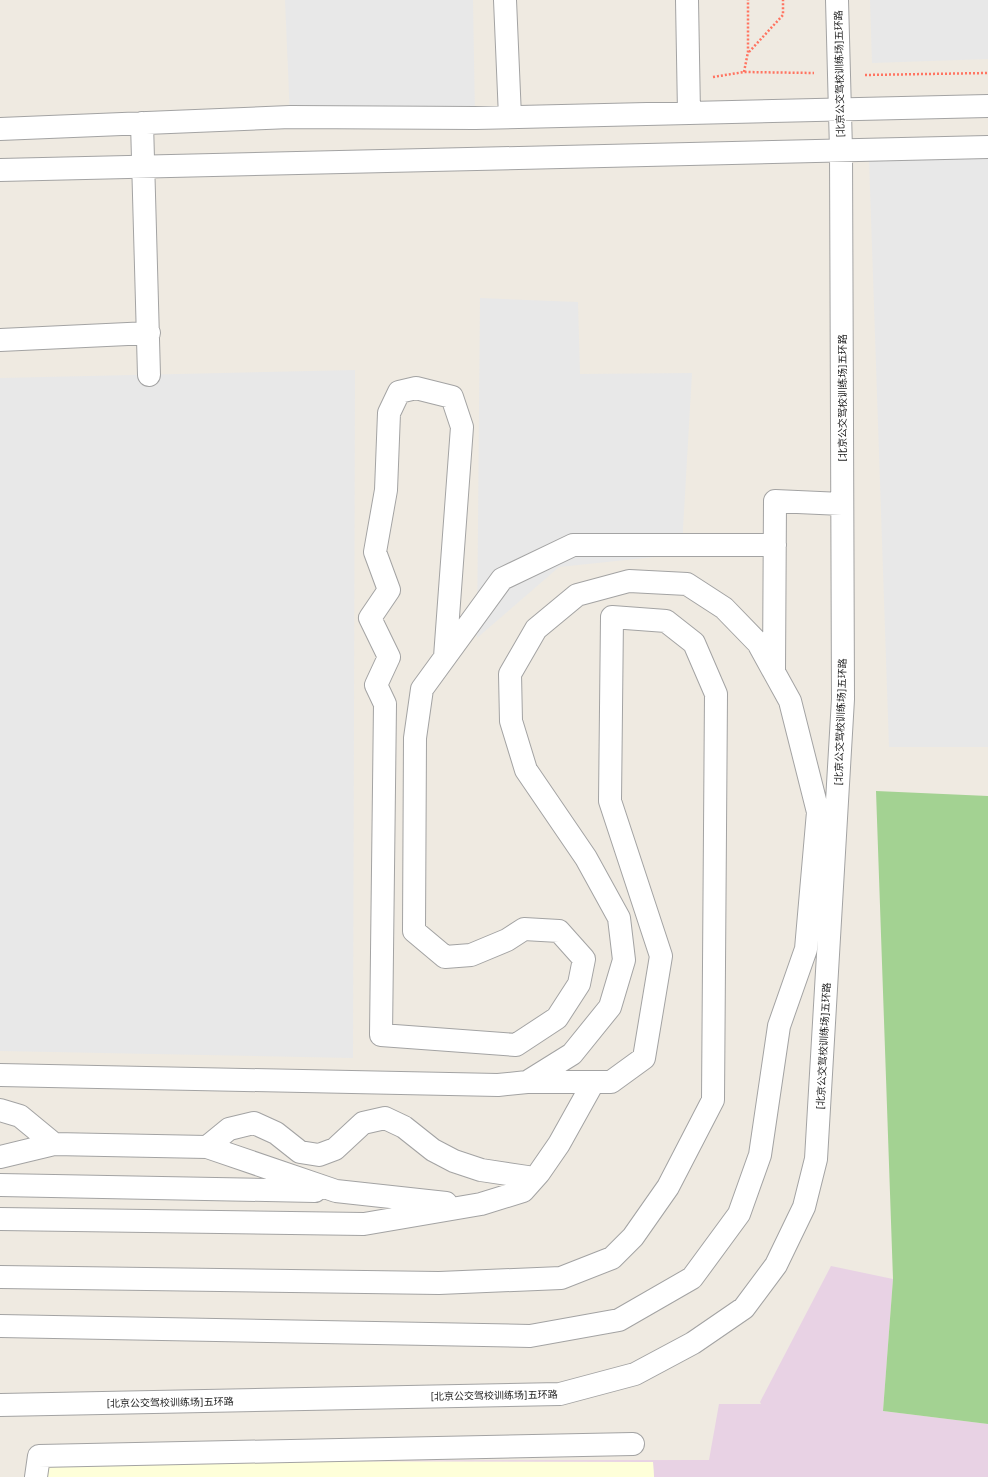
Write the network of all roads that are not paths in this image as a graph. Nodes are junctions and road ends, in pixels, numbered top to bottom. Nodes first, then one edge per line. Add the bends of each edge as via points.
1 (505, 0) edge
2 (687, 0) edge
3 (837, 0) edge
4 (988, 106) edge
5 (839, 110) junction
6 (689, 113) junction
7 (510, 117) junction
8 (142, 123) junction
9 (0, 129) edge
10 (988, 146) edge
11 (841, 150) junction
12 (144, 166) junction
13 (0, 170) edge
14 (148, 333) junction
15 (0, 340) edge
16 (149, 375) dead end
17 (842, 504) junction
18 (775, 545) junction
19 (445, 657) junction
20 (774, 673) junction
21 (0, 1075) edge
22 (527, 1082) junction
23 (593, 1083) junction
24 (0, 1110) edge
25 (54, 1144) junction
26 (207, 1147) junction
27 (0, 1157) edge
28 (534, 1178) junction
29 (0, 1185) edge
30 (336, 1192) junction
31 (473, 1206) junction
32 (0, 1219) edge
33 (0, 1277) edge
34 (0, 1326) edge
35 (0, 1405) edge
36 (633, 1444) dead end
37 (36, 1477) edge

1 - 7 street
2 - 6 street
3 - 5 street, [北京公交驾校训练场]五环路
4 - 5 street
5 - 6 street
5 - 11 street, [北京公交驾校训练场]五环路
6 - 7 street
7 - 8 street via 290,117
8 - 9 street
8 - 12 street
10 - 11 street
11 - 12 street
11 - 17 street, [北京公交驾校训练场]五环路
12 - 13 street
12 - 14 street
14 - 15 street
14 - 16 street
17 - 18 street via 776,501
17 - 35 street, [北京公交驾校训练场]五环路 via 843,699 816,1159 804,1207 776,1265 744,1308 694,1343 635,1374 560,1394
18 - 19 street via 573,545 502,579
18 - 20 street
19 - 19 street via 422,689 415,738 414,931 445,957 471,956 507,940 524,929 559,931 584,959 579,984 556,1018 516,1045 381,1035 385,704 376,685 389,657 370,618 389,590 375,552 386,490 389,413 399,392 416,388 452,397 462,427
20 - 22 street via 758,643 724,608 687,584 629,581 577,595 536,629 510,674 511,721 526,770 586,858 619,918 624,960 610,1008 572,1054
20 - 34 street via 790,701 818,812 806,949 779,1026 760,1155 739,1214 692,1278 619,1320 530,1336
21 - 22 street via 491,1084
22 - 23 street
23 - 28 street via 559,1144
23 - 33 street via 611,1082 644,1058 661,956 610,801 612,617 666,620 694,643 716,694 713,1100 668,1187 633,1237 612,1258 561,1278 439,1283
24 - 25 street via 20,1116
25 - 26 street
25 - 27 street
26 - 28 street via 229,1129 254,1123 276,1133 300,1152 319,1155 335,1150 363,1123 385,1118 404,1127 433,1150 454,1161 481,1170
26 - 30 street
28 - 31 street via 523,1190
29 - 30 street
30 - 31 street
31 - 32 street via 364,1224
36 - 37 street via 39,1456

